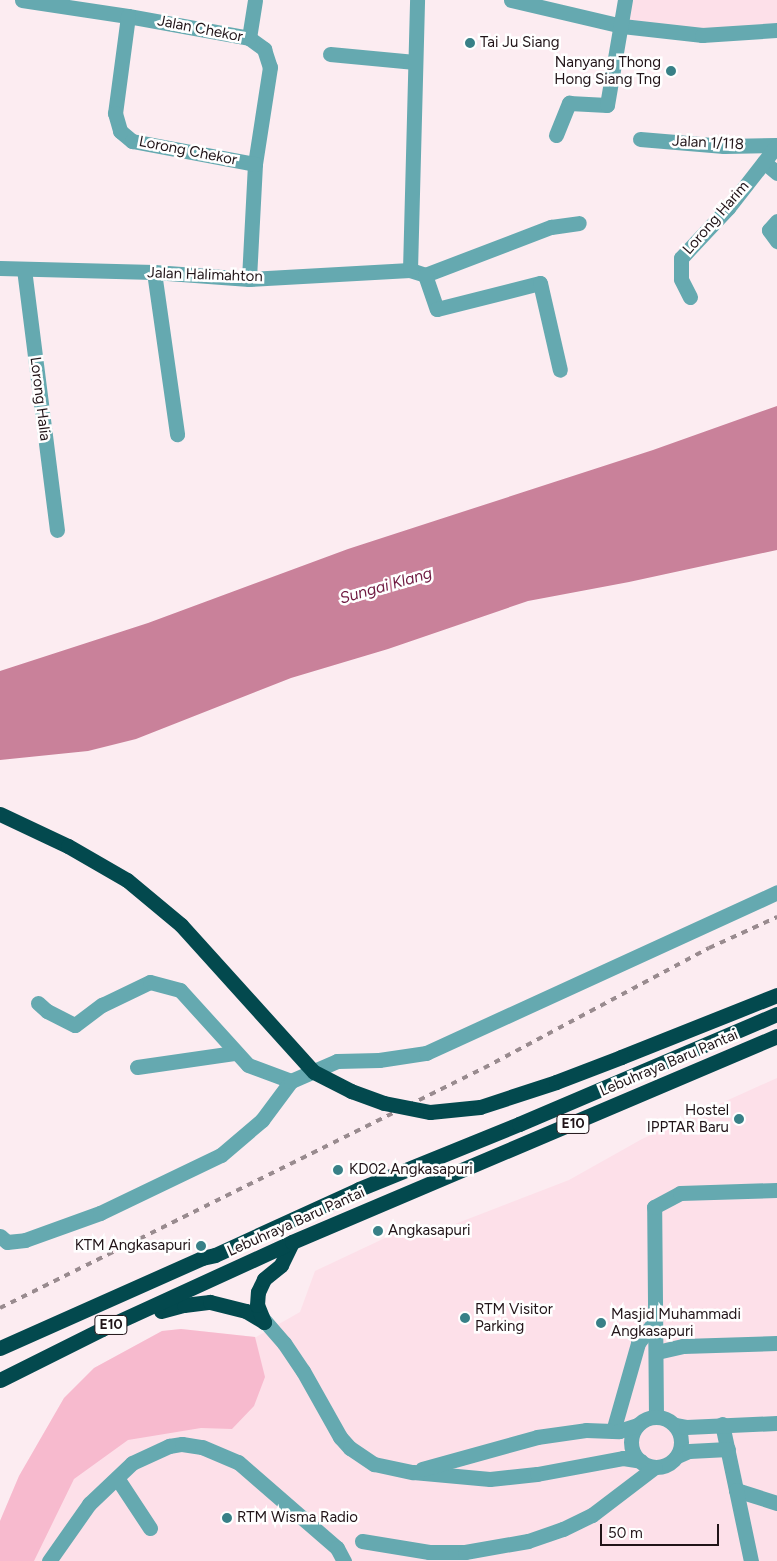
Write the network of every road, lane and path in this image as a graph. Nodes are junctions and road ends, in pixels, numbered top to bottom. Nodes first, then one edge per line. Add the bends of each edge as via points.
1 (22, 0) edge
2 (255, 0) edge
3 (417, 0) edge
4 (511, 0) edge
5 (625, 0) edge
6 (128, 16) junction
7 (622, 26) junction
8 (777, 30) edge
9 (249, 38) junction
10 (330, 54) dead end
11 (415, 62) junction
12 (556, 136) dead end
13 (640, 139) dead end
14 (777, 145) edge
15 (764, 162) junction
16 (255, 164) junction
17 (777, 173) edge
18 (777, 221) edge
19 (579, 223) dead end
20 (777, 241) edge
21 (0, 268) edge
22 (24, 269) junction
23 (410, 270) junction
24 (154, 272) junction
25 (425, 274) junction
26 (250, 279) junction
27 (690, 297) dead end
28 (560, 370) dead end
29 (177, 434) dead end
30 (57, 530) dead end
31 (0, 814) edge
32 (777, 892) edge
33 (777, 995) edge
34 (38, 1003) dead end
35 (777, 1014) edge
36 (777, 1036) edge
37 (234, 1053) junction
38 (137, 1067) dead end
39 (291, 1082) junction
40 (777, 1190) edge
41 (0, 1236) edge
42 (292, 1242) junction
43 (655, 1321) junction
44 (264, 1322) junction
45 (102, 1329) junction
46 (777, 1343) edge
47 (0, 1348) edge
48 (657, 1352) junction
49 (0, 1380) edge
50 (656, 1417) junction
51 (777, 1423) edge
52 (722, 1424) junction
53 (638, 1425) junction
54 (675, 1425) junction
55 (613, 1432) junction
56 (728, 1448) junction
57 (677, 1456) junction
58 (640, 1462) junction
59 (655, 1467) junction
60 (413, 1472) junction
61 (117, 1478) junction
62 (736, 1490) junction
63 (777, 1503) edge
64 (150, 1528) dead end
65 (362, 1541) dead end
66 (49, 1561) edge
67 (344, 1561) edge
68 (751, 1561) edge

1 - 6 street, Jalan Chekor
2 - 9 street
3 - 11 street
4 - 7 street
5 - 7 street
6 - 9 street, Jalan Chekor
6 - 16 street, Lorong Chekor via 115,113 120,131 132,141
7 - 8 street via 702,36
7 - 12 street via 607,105 569,103
9 - 16 street, Jalan Chekor via 264,49 270,67
10 - 11 street
11 - 23 street
13 - 14 street, Jalan 1/118 via 724,146
14 - 15 street, Lorong Harim
15 - 17 street
15 - 27 street, Lorong Harim via 728,208 681,258 681,278
16 - 26 street, Jalan Chekor
18 - 20 street via 769,230
19 - 25 street via 551,227
21 - 22 street, Jalan Halimahton
22 - 24 street, Jalan Halimahton
22 - 30 street, Lorong Halia
23 - 25 street, Jalan Halimahton
23 - 26 street, Jalan Halimahton
24 - 26 street, Jalan Halimahton
24 - 29 street
25 - 28 street via 437,309 540,283
31 - 33 highway, bridge via 68,846 127,880 181,925 314,1072 384,1104 430,1112 480,1107 556,1082
32 - 39 street via 426,1052 379,1060 336,1061
34 - 37 street via 47,1011 75,1024 102,1005 150,982 180,990
35 - 47 highway, Lebuhraya Baru Pantai / E10 via 359,1189
36 - 42 highway, Lebuhraya Baru Pantai / E10
37 - 38 street
37 - 39 street via 248,1065
39 - 41 street via 262,1120 221,1155 81,1220 25,1240 8,1242
40 - 43 street via 680,1193 654,1207
42 - 44 highway via 281,1265 264,1279 258,1292 257,1305
42 - 45 highway, Lebuhraya Baru Pantai / E10
43 - 48 street
43 - 55 street via 638,1343
44 - 45 highway via 246,1311 204,1302 174,1307
44 - 60 street via 263,1319 284,1343 340,1437 350,1448 374,1464
45 - 49 highway, Lebuhraya Baru Pantai / E10
46 - 48 street via 683,1346
48 - 50 street
50 - 53 street
50 - 54 street
51 - 52 street
52 - 54 street
52 - 56 street
53 - 55 street
53 - 58 street via 633,1432 632,1448
54 - 57 street via 681,1440
55 - 60 street via 586,1430 537,1437
56 - 57 street via 689,1451
56 - 62 street
57 - 59 street via 663,1466
58 - 59 street
58 - 60 street via 623,1458 490,1479
59 - 65 street via 592,1515 563,1530 528,1541 465,1552 429,1552
61 - 64 street
61 - 66 street via 88,1504
61 - 67 street via 132,1463 168,1446 202,1447 238,1462 337,1548
62 - 63 street
62 - 68 street

